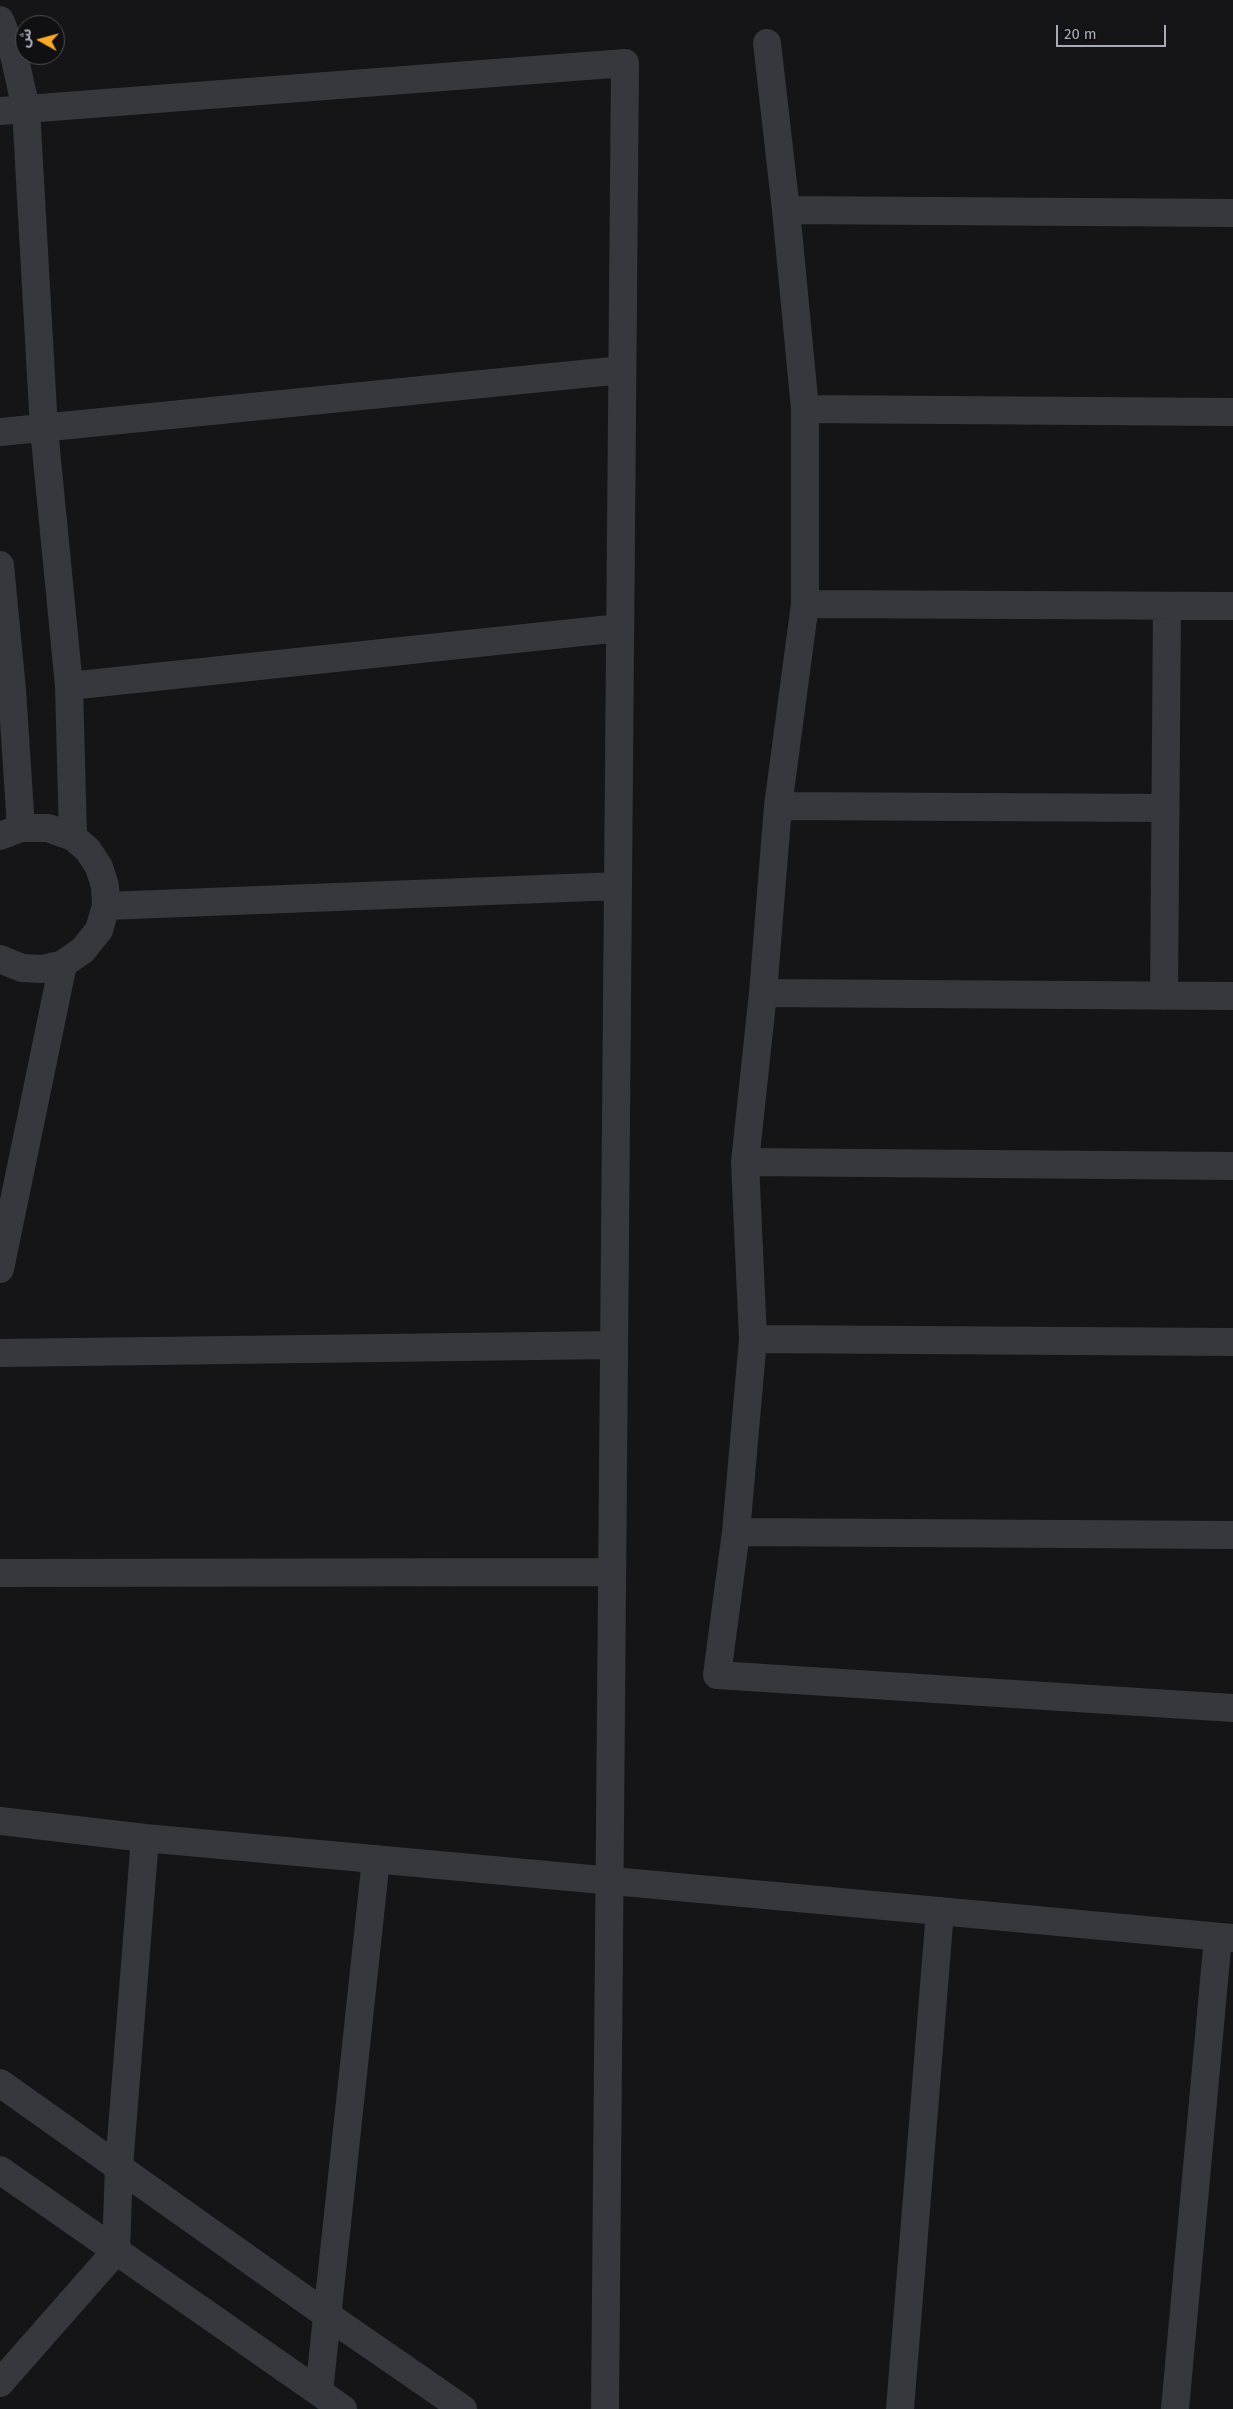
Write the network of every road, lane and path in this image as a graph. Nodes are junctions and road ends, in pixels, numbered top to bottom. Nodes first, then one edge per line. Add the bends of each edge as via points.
1 (0, 20) edge
2 (767, 43) dead end
3 (13, 110) edge
4 (786, 210) junction
5 (1233, 213) edge
6 (622, 370) junction
7 (805, 409) junction
8 (1233, 412) edge
9 (44, 429) junction
10 (0, 432) edge
11 (0, 564) edge
12 (805, 604) junction
13 (1167, 606) junction
14 (1233, 606) edge
15 (620, 628) junction
16 (69, 686) junction
17 (778, 806) junction
18 (1165, 808) junction
19 (11, 832) edge
20 (73, 837) junction
21 (618, 886) junction
22 (106, 906) junction
23 (1, 964) edge
24 (63, 964) junction
25 (764, 993) junction
26 (1164, 996) junction
27 (1233, 996) edge
28 (744, 1162) junction
29 (1233, 1166) edge
30 (0, 1269) edge
31 (753, 1339) junction
32 (1233, 1342) edge
33 (614, 1345) junction
34 (0, 1353) edge
35 (736, 1532) junction
36 (1233, 1535) edge
37 (612, 1572) junction
38 (0, 1573) edge
39 (1233, 1708) edge
40 (0, 1821) edge
41 (146, 1838) junction
42 (376, 1859) junction
43 (609, 1880) junction
44 (940, 1911) junction
45 (1226, 1937) edge
46 (0, 2083) edge
47 (119, 2166) junction
48 (0, 2170) edge
49 (116, 2251) junction
50 (327, 2315) junction
51 (0, 2383) edge
52 (319, 2392) junction
53 (343, 2409) edge
54 (462, 2409) edge
55 (606, 2409) edge
56 (900, 2409) edge
57 (1175, 2409) edge

1 - 3 street via 14,54
2 - 4 street
3 - 6 street via 624,63
3 - 9 street
4 - 5 street
4 - 7 street
6 - 9 street
6 - 15 street
7 - 8 street
7 - 12 street
9 - 10 street
9 - 16 street
11 - 19 street via 12,690
12 - 13 street
12 - 17 street
13 - 14 street
13 - 18 street
15 - 16 street
15 - 21 street
16 - 20 street
17 - 18 street
17 - 25 street
18 - 26 street
19 - 20 street via 48,828
20 - 22 street via 88,850 99,867 105,886
21 - 22 street
21 - 33 street
22 - 24 street via 99,930 84,950
23 - 24 street via 42,969
24 - 30 street
25 - 26 street
25 - 28 street
26 - 27 street
28 - 29 street
28 - 31 street
31 - 32 street
31 - 35 street
33 - 34 street
33 - 37 street
35 - 36 street
35 - 39 street via 717,1675
37 - 38 street
37 - 43 street
40 - 41 street
41 - 42 street
41 - 47 street
42 - 43 street
42 - 50 street
43 - 44 street
43 - 55 street
44 - 45 street
44 - 56 street
45 - 57 street
46 - 47 street
47 - 49 street
47 - 50 street
48 - 49 street
49 - 51 street
49 - 52 street
50 - 52 street
50 - 54 street
52 - 53 street

